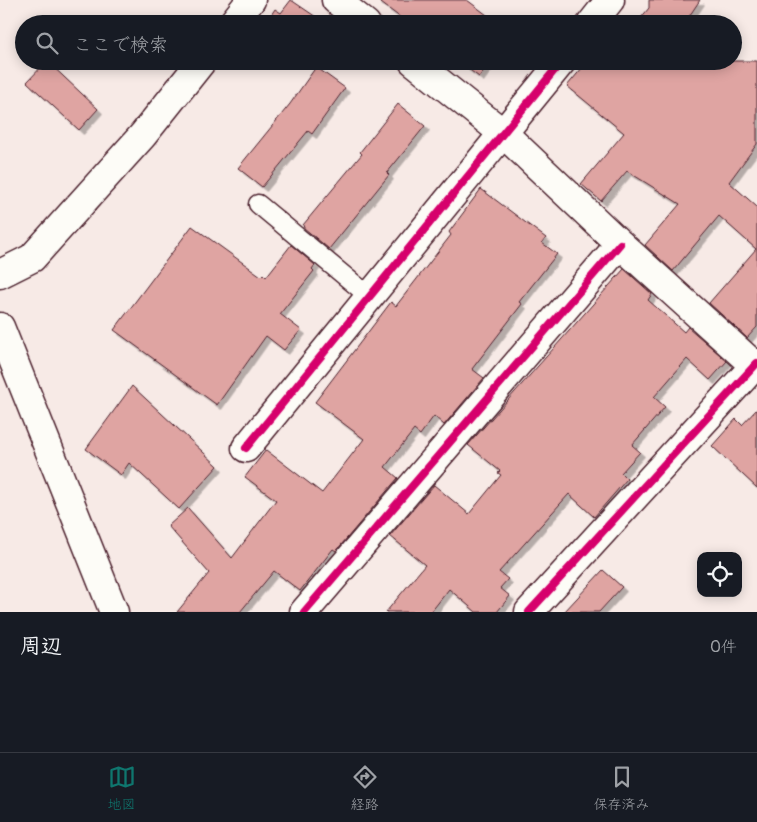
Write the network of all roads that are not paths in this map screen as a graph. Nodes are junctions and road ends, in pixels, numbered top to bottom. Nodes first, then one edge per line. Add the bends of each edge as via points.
1 (251, 0) edge
2 (336, 0) edge
3 (610, 0) edge
4 (239, 15) edge
5 (355, 15) edge
6 (599, 15) edge
7 (195, 70) edge
8 (424, 70) edge
9 (555, 70) edge
10 (504, 134) junction
11 (258, 204) dead end
12 (620, 244) junction
13 (0, 274) edge
14 (370, 297) junction
15 (0, 327) edge
16 (756, 364) edge
17 (246, 448) dead end
18 (114, 612) edge
19 (304, 612) edge
20 (529, 612) edge

1 - 4 street
2 - 5 street
3 - 6 street
7 - 13 street via 143,135 32,258
8 - 10 street
9 - 10 street
10 - 12 street
10 - 14 street
11 - 14 lane
12 - 16 street
12 - 19 street
14 - 17 street
15 - 18 street
16 - 20 street

